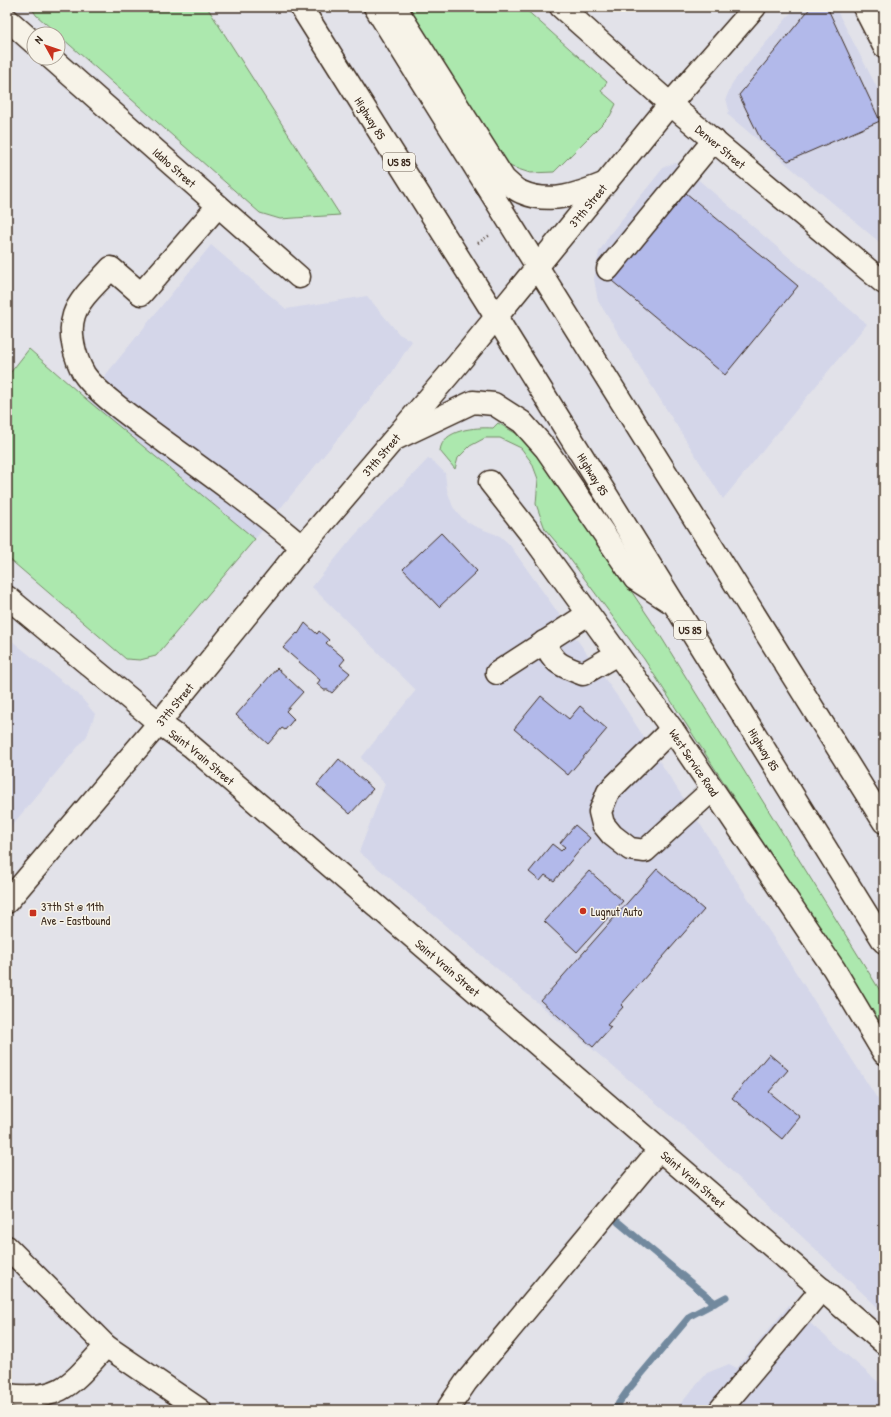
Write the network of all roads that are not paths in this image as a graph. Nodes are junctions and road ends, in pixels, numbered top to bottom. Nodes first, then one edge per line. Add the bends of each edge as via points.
1 (301, 7) edge
2 (375, 7) edge
3 (395, 7) edge
4 (755, 7) edge
5 (864, 7) edge
6 (566, 9) edge
7 (7, 19) edge
8 (26, 36) edge
9 (884, 46) edge
10 (60, 66) edge
11 (670, 104) junction
12 (714, 140) junction
13 (606, 183) junction
14 (218, 206) junction
15 (537, 267) junction
16 (608, 269) dead end
17 (299, 277) dead end
18 (884, 282) edge
19 (496, 317) junction
20 (395, 439) junction
21 (490, 482) dead end
22 (302, 547) junction
23 (7, 597) edge
24 (674, 604) junction
25 (588, 614) junction
26 (544, 642) junction
27 (617, 654) junction
28 (497, 673) dead end
29 (159, 723) junction
30 (672, 729) junction
31 (712, 790) junction
32 (884, 822) edge
33 (7, 902) edge
34 (884, 942) edge
35 (884, 1053) edge
36 (659, 1150) junction
37 (7, 1247) edge
38 (822, 1289) junction
39 (884, 1343) edge
40 (106, 1346) junction
41 (7, 1395) edge
42 (200, 1410) edge
43 (447, 1410) edge
44 (720, 1410) edge

1 - 19 main road, Highway 85 / US 85
2 - 15 main road
3 - 13 main road via 504,179 520,192 535,197 551,198 576,195
4 - 11 main road, 37th Street
5 - 9 main road
6 - 11 main road, Denver Street
7 - 8 main road
10 - 14 main road, Idaho Street
11 - 12 main road, Denver Street
11 - 13 main road, 37th Street
12 - 16 main road
12 - 18 main road, Denver Street
13 - 15 main road, 37th Street
14 - 17 main road, Idaho Street
14 - 22 main road via 141,294 111,268 82,301 74,315 72,328 76,358 85,374 100,390 137,421 277,525
15 - 19 main road, 37th Street
15 - 32 main road
19 - 20 main road, 37th Street
19 - 24 main road, Highway 85 / US 85
20 - 22 main road, 37th Street
20 - 24 main road via 473,402 494,404 522,422 546,449 635,579
21 - 25 main road, West Service Road
22 - 29 main road, 37th Street
23 - 29 main road, Saint Vrain Street
24 - 34 main road, Highway 85 / US 85
25 - 26 main road
25 - 27 main road, West Service Road
26 - 27 main road via 552,659 583,674
26 - 28 main road
27 - 30 main road, West Service Road
29 - 33 main road, 37th Street
29 - 36 main road, Saint Vrain Street via 191,746
30 - 31 main road, West Service Road
30 - 31 main road via 608,792 600,812 603,824 630,849 644,851
31 - 35 main road, West Service Road via 834,969
36 - 38 main road, Saint Vrain Street
36 - 43 main road via 466,1382
37 - 40 main road
38 - 39 main road, Saint Vrain Street
38 - 44 main road
40 - 41 main road via 74,1380 55,1393 26,1397
40 - 42 main road

